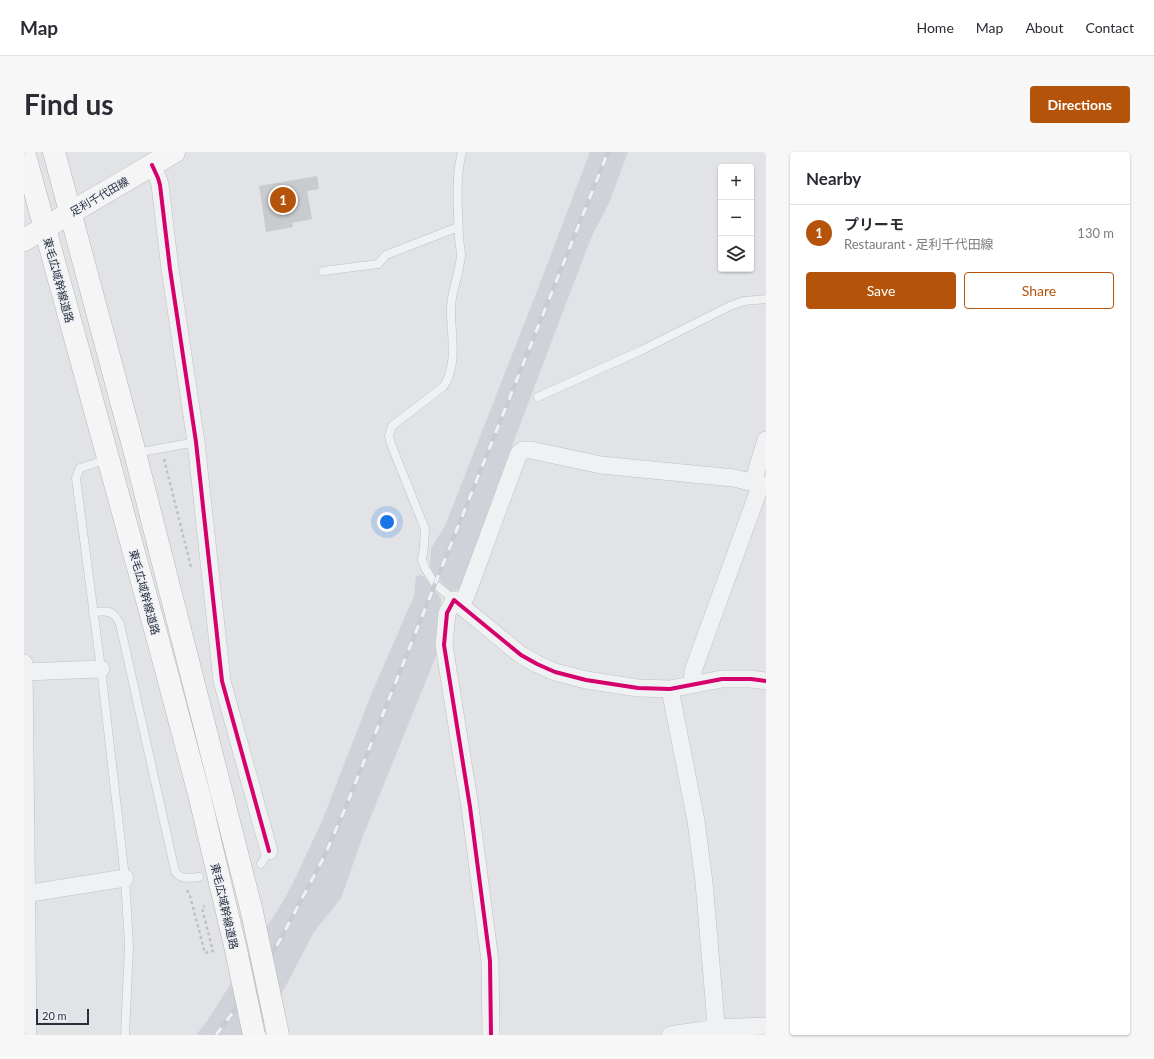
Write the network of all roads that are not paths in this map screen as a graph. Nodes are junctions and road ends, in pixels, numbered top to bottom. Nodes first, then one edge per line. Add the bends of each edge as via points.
1 (24, 152) edge
2 (54, 152) edge
3 (462, 152) edge
4 (165, 156) edge
5 (70, 213) junction
6 (458, 227) junction
7 (46, 228) junction
8 (24, 240) edge
9 (324, 271) dead end
10 (766, 299) edge
11 (538, 397) dead end
12 (766, 440) edge
13 (196, 442) junction
14 (135, 453) junction
15 (108, 459) junction
16 (760, 484) edge
17 (458, 603) junction
18 (93, 612) junction
19 (24, 669) edge
20 (101, 669) junction
21 (766, 681) edge
22 (692, 684) junction
23 (670, 689) junction
24 (265, 857) dead end
25 (125, 878) junction
26 (199, 878) dead end
27 (25, 894) edge
28 (766, 1026) edge
29 (277, 1028) edge
30 (717, 1032) edge
31 (28, 1035) edge
32 (125, 1035) edge
33 (254, 1035) edge
34 (491, 1035) edge
35 (670, 1035) edge

1 - 7 main road, 東毛広域幹線道路
2 - 5 main road
3 - 6 lane via 458,174
4 - 5 main road, 足利千代田線
4 - 13 street via 158,178
5 - 7 main road, 足利千代田線
5 - 14 main road
6 - 9 lane via 386,255 378,264
6 - 17 lane via 461,255 451,305 452,350 449,378 431,398 392,426 389,436 425,529 422,560 425,568 436,584
7 - 8 main road, 足利千代田線
7 - 15 main road, 東毛広域幹線道路
10 - 11 lane via 730,306 642,350
12 - 16 street
13 - 14 lane
13 - 24 street via 222,681
14 - 29 main road, bridge via 252,912
15 - 18 lane via 80,468 76,478
15 - 33 main road, 東毛広域幹線道路, bridge via 196,783
16 - 17 street via 734,478 601,465 523,450 519,452 466,596
16 - 22 street via 692,671
17 - 23 street via 521,655 556,672 586,680 638,688
17 - 34 street via 447,613 444,645 470,807 490,962
18 - 20 lane
18 - 26 lane via 108,611 115,615 120,624 175,870 182,878
19 - 20 street
19 - 27 street
20 - 25 lane
21 - 22 street via 722,679
22 - 23 street
23 - 30 street via 696,821
25 - 27 street
25 - 32 lane via 129,946
27 - 31 street
28 - 30 street
30 - 35 street

